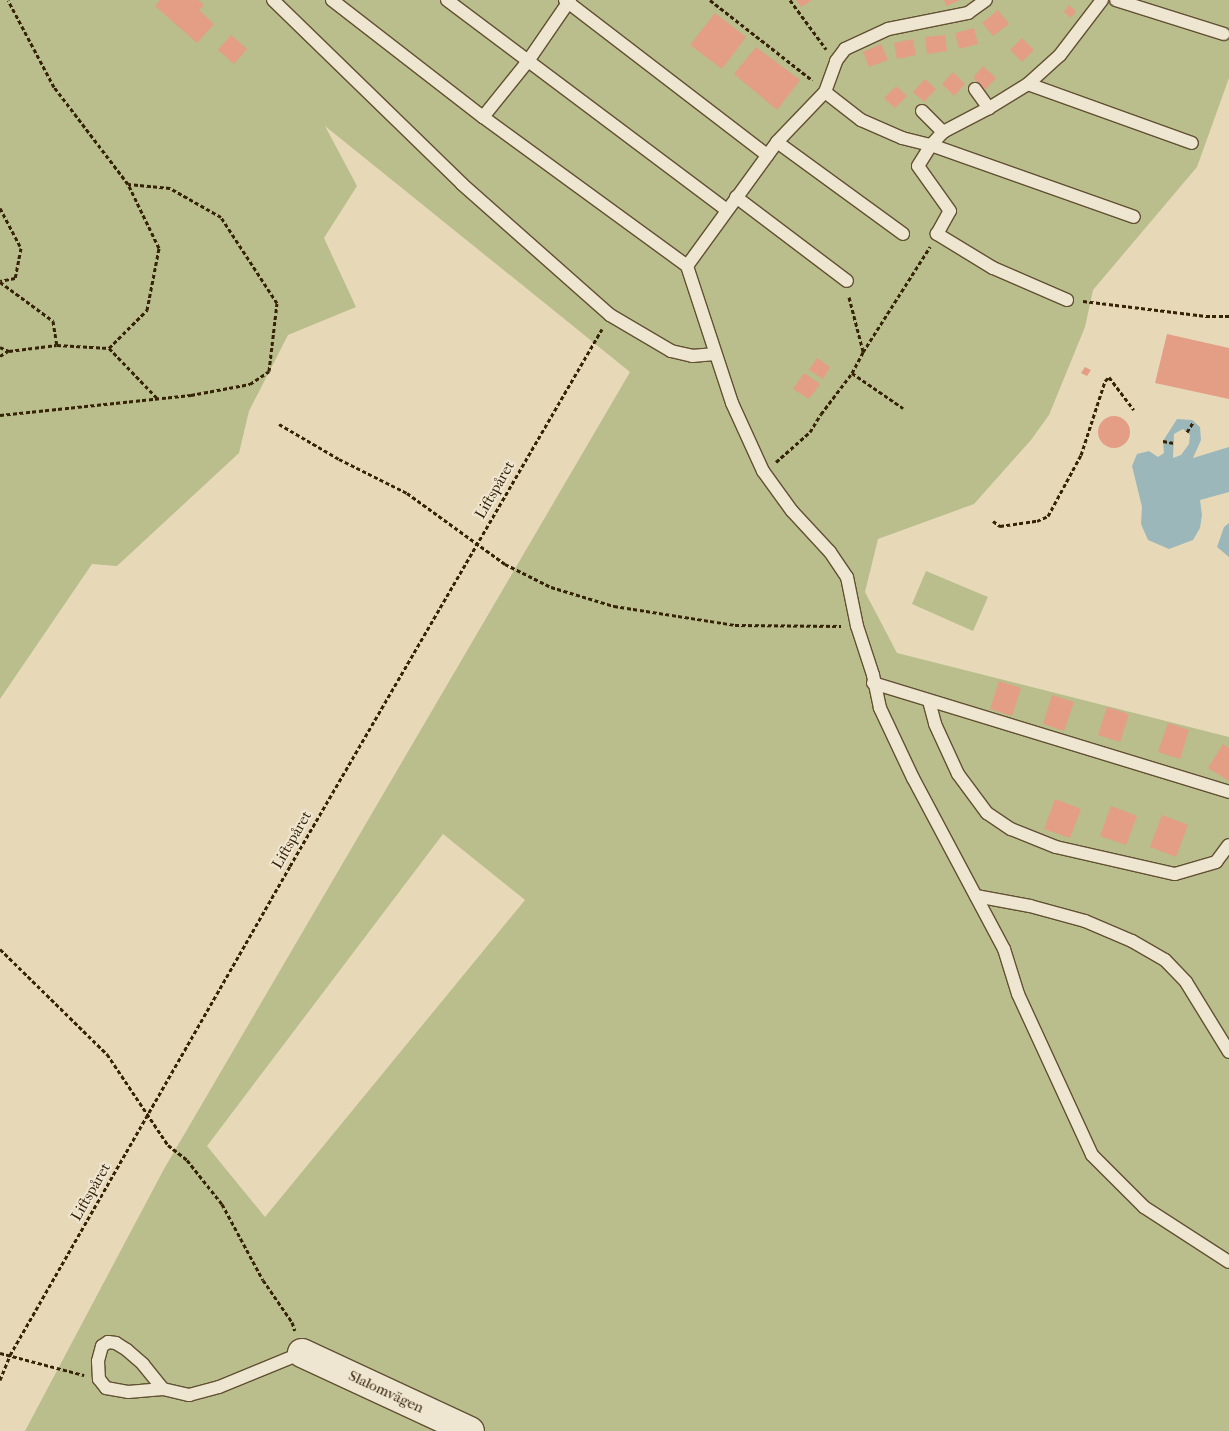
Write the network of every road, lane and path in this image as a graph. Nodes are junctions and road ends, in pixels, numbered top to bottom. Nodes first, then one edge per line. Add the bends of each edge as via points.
1 (8, 0) edge
2 (273, 0) edge
3 (332, 0) edge
4 (447, 0) edge
5 (710, 0) edge
6 (790, 0) edge
7 (986, 0) edge
8 (1102, 0) edge
9 (1116, 0) edge
10 (568, 1) edge
11 (1224, 34) dead end
12 (528, 61) junction
13 (836, 61) junction
14 (1028, 84) junction
15 (975, 89) dead end
16 (825, 92) junction
17 (989, 108) junction
18 (922, 111) dead end
19 (483, 117) junction
20 (943, 132) junction
21 (777, 142) junction
22 (1192, 143) dead end
23 (931, 146) junction
24 (768, 155) junction
25 (128, 184) junction
26 (736, 197) junction
27 (0, 208) edge
28 (727, 210) junction
29 (1134, 217) dead end
30 (903, 234) dead end
31 (937, 234) junction
32 (687, 266) junction
33 (0, 281) edge
34 (847, 281) joint
35 (1067, 300) joint
36 (610, 315) junction
37 (1229, 316) edge
38 (57, 345) junction
39 (0, 347) edge
40 (109, 348) junction
41 (8, 351) junction
42 (863, 352) junction
43 (715, 354) junction
44 (0, 356) edge
45 (852, 373) junction
46 (158, 399) junction
47 (903, 408) dead end
48 (1134, 410) dead end
49 (0, 415) edge
50 (1194, 421) dead end
51 (279, 424) dead end
52 (1187, 432) dead end
53 (1163, 440) dead end
54 (1174, 443) dead end
55 (763, 470) junction
56 (993, 521) dead end
57 (476, 544) junction
58 (857, 626) junction
59 (873, 683) junction
60 (929, 701) junction
61 (1229, 792) edge
62 (1229, 845) edge
63 (976, 896) junction
64 (0, 949) edge
65 (1229, 1052) edge
66 (148, 1115) junction
67 (1229, 1262) edge
68 (0, 1352) edge
69 (302, 1353) junction
70 (10, 1355) junction
71 (99, 1379) junction
72 (0, 1380) edge
73 (164, 1389) junction
74 (470, 1431) edge

1 - 25 path via 54,87
2 - 36 lane via 462,184
3 - 19 lane
4 - 12 lane
5 - 16 path
6 - 13 path
7 - 13 lane via 968,13 868,36 845,49
8 - 14 lane via 1060,55
9 - 11 lane
10 - 12 lane
10 - 24 lane
12 - 19 lane
12 - 28 lane
13 - 16 lane
14 - 17 lane
14 - 22 lane
15 - 17 lane
16 - 21 lane
16 - 23 lane via 868,123
17 - 20 lane
18 - 20 lane
19 - 32 lane
20 - 23 lane
21 - 24 lane
21 - 30 lane
23 - 29 lane
23 - 31 lane via 918,166 950,211
24 - 26 lane
25 - 40 path via 160,248 147,310
25 - 46 path via 170,188 221,217 278,303 269,371 250,384
26 - 28 lane
26 - 34 lane
27 - 33 path via 20,248 15,278
28 - 32 lane
31 - 35 lane via 993,268
31 - 42 path
32 - 43 lane
33 - 38 path via 53,321
34 - 42 path
35 - 37 path
36 - 43 lane via 671,351 692,356
36 - 57 path, Liftspåret
38 - 40 path
38 - 41 path
39 - 41 path
40 - 46 path
41 - 44 path
42 - 45 path
43 - 55 lane via 732,403
45 - 47 path
45 - 55 path via 810,432 794,449
46 - 49 path
48 - 56 path via 1109,377 1081,454 1048,516 1000,526
50 - 52 path
51 - 57 path via 407,493
53 - 54 path
55 - 58 lane via 792,511 830,552 847,577
57 - 58 path via 505,564 551,588 614,606 735,625
57 - 66 path, Liftspåret
58 - 59 lane
59 - 60 lane
59 - 63 lane via 896,743
60 - 61 lane
60 - 62 lane via 935,724 958,774 987,813 1011,829 1056,847 1175,874 1216,862
63 - 65 lane via 1085,921 1132,941 1165,960 1186,982
63 - 67 lane via 1004,949 1018,994 1092,1155 1144,1207
64 - 66 path via 107,1054
66 - 69 path via 168,1145 187,1160 222,1204 263,1280 292,1322
66 - 70 path, Liftspåret
68 - 70 path
69 - 73 lane via 219,1387 189,1395
69 - 74 street, Slalomvägen
70 - 71 path
70 - 72 path, Liftspåret
71 - 73 lane via 106,1388 128,1392
71 - 73 lane via 98,1361 102,1346 108,1342 116,1343 135,1356

